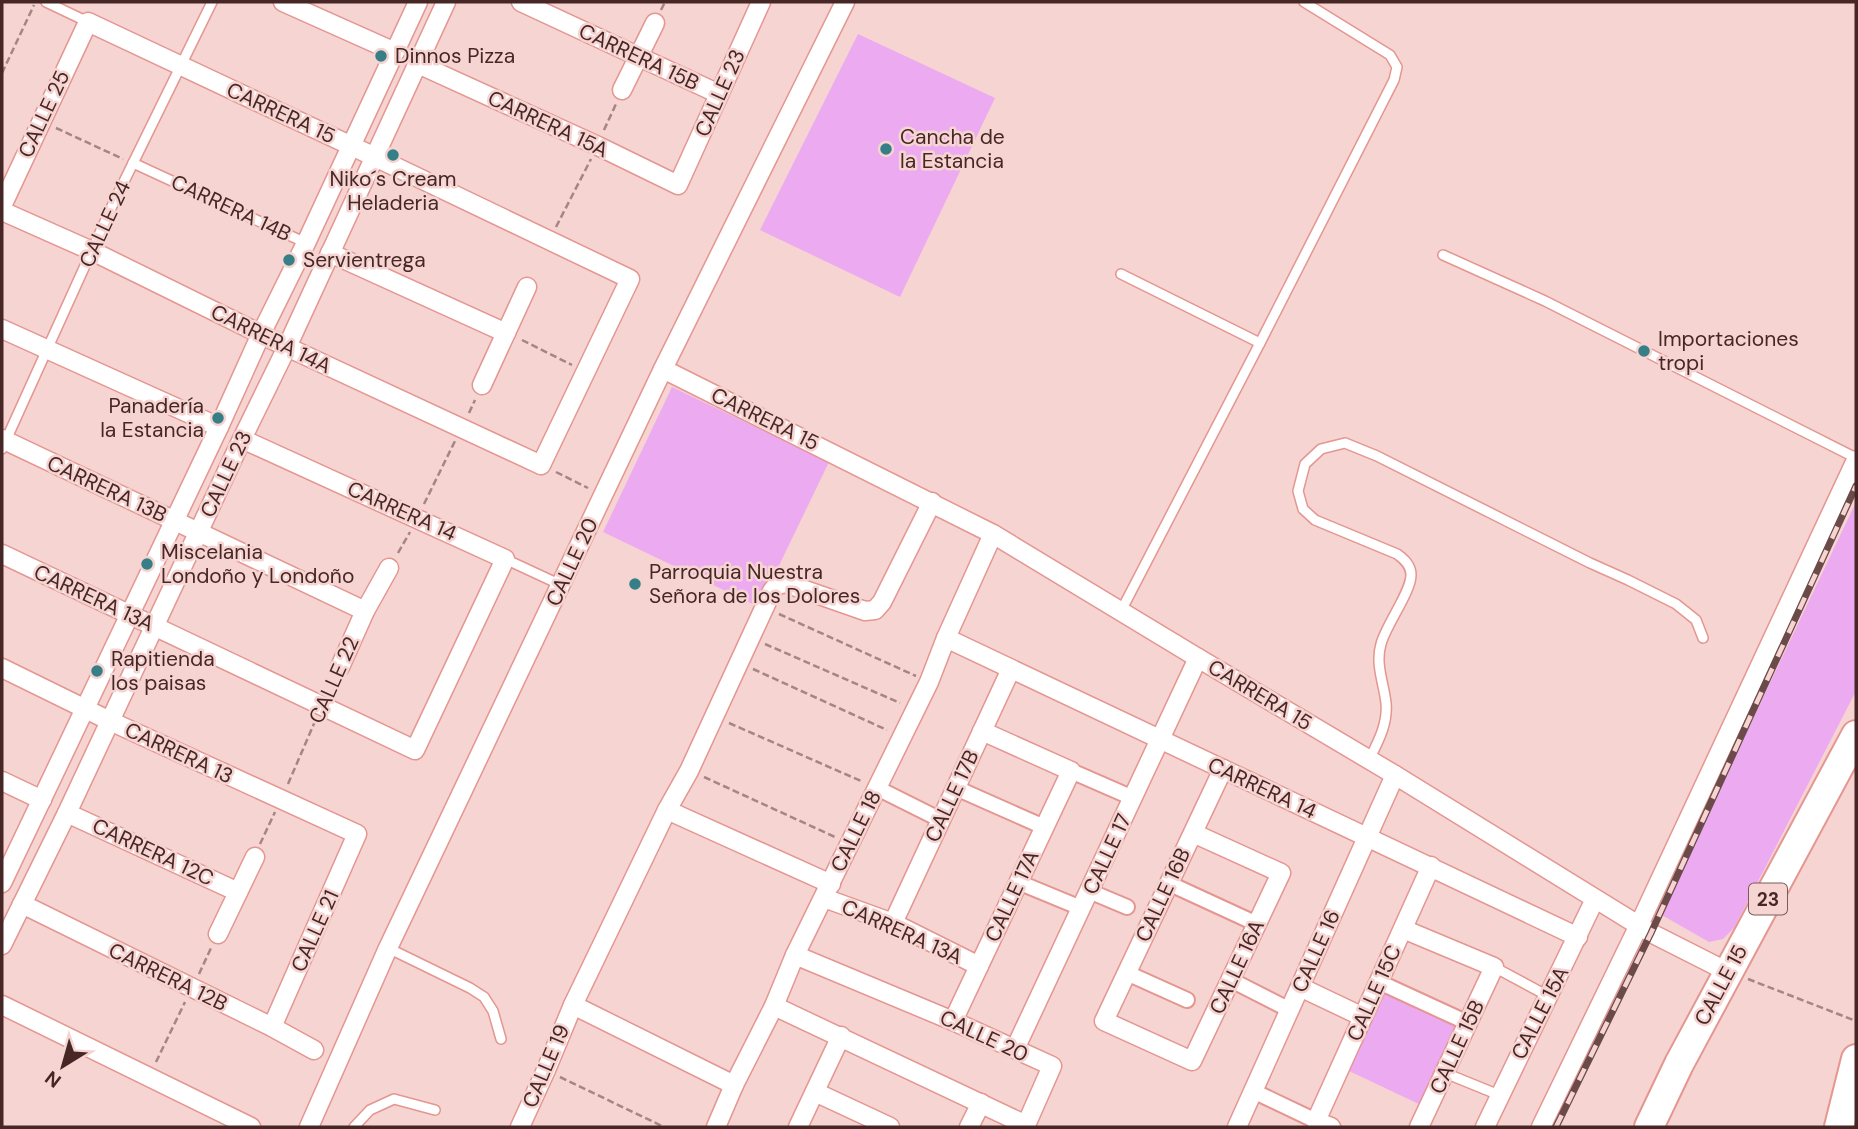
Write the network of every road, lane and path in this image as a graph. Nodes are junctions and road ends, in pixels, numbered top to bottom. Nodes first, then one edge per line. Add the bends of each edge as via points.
1 (35, 2) edge
2 (46, 2) edge
3 (212, 2) edge
4 (283, 2) edge
5 (418, 2) edge
6 (446, 2) edge
7 (521, 2) edge
8 (761, 2) edge
9 (845, 2) edge
10 (1304, 2) edge
11 (88, 23) junction
12 (655, 23) dead end
13 (395, 52) junction
14 (638, 56) junction
15 (418, 64) junction
16 (181, 66) junction
17 (2, 72) edge
18 (622, 90) joint
19 (719, 94) junction
20 (41, 121) junction
21 (351, 146) junction
22 (598, 146) junction
23 (375, 157) junction
24 (133, 163) junction
25 (678, 185) joint
26 (2, 208) edge
27 (549, 240) junction
28 (306, 243) junction
29 (92, 251) junction
30 (330, 253) junction
31 (1443, 255) dead end
32 (1121, 274) dead end
33 (527, 287) dead end
34 (2, 329) edge
35 (506, 333) junction
36 (261, 334) junction
37 (1260, 343) junction
38 (287, 347) junction
39 (47, 350) junction
40 (663, 369) junction
41 (585, 371) junction
42 (482, 385) joint
43 (219, 427) junction
44 (461, 428) junction
45 (242, 439) junction
46 (3, 443) edge
47 (1856, 459) edge
48 (541, 465) junction
49 (603, 495) junction
50 (932, 502) junction
51 (417, 519) junction
52 (174, 520) junction
53 (198, 533) junction
54 (993, 534) junction
55 (2, 554) edge
56 (505, 559) junction
57 (389, 568) joint
58 (561, 585) junction
59 (764, 607) junction
60 (365, 611) junction
61 (1121, 611) junction
62 (129, 616) junction
63 (154, 627) junction
64 (750, 637) junction
65 (946, 638) junction
66 (1703, 638) dead end
67 (1198, 659) junction
68 (740, 663) junction
69 (340, 667) dead end
70 (2, 668) edge
71 (1011, 669) junction
72 (929, 682) junction
73 (322, 706) junction
74 (85, 708) junction
75 (916, 710) junction
76 (713, 716) junction
77 (110, 721) junction
78 (982, 731) junction
79 (1856, 735) edge
80 (903, 737) junction
81 (1160, 740) junction
82 (1369, 760) junction
83 (1223, 769) junction
84 (689, 771) junction
85 (1071, 771) junction
86 (1395, 775) junction
87 (2, 781) edge
88 (877, 788) junction
89 (956, 788) junction
90 (1133, 798) junction
91 (280, 799) junction
92 (42, 800) junction
93 (667, 810) junction
94 (67, 813) junction
95 (941, 820) junction
96 (1044, 827) junction
97 (1193, 833) junction
98 (357, 834) joint
99 (1367, 838) junction
100 (850, 844) junction
101 (254, 857) joint
102 (1431, 866) junction
103 (1018, 882) junction
104 (2, 883) edge
105 (1168, 883) junction
106 (827, 891) junction
107 (1089, 891) junction
108 (238, 892) junction
109 (1595, 900) junction
110 (22, 904) junction
111 (1127, 907) dead end
112 (1081, 908) junction
113 (893, 923) junction
114 (1257, 924) junction
115 (1639, 925) junction
116 (1403, 929) junction
117 (218, 934) joint
118 (1578, 937) junction
119 (2, 945) edge
120 (387, 948) junction
121 (795, 955) junction
122 (979, 966) junction
123 (1494, 967) junction
124 (1728, 972) junction
125 (1126, 973) junction
126 (1231, 980) junction
127 (1379, 982) junction
128 (1300, 987) junction
129 (192, 989) junction
130 (1549, 997) junction
131 (1187, 1000) dead end
132 (2, 1005) edge
133 (573, 1005) junction
134 (774, 1006) junction
135 (1290, 1010) junction
136 (1363, 1017) junction
137 (953, 1021) junction
138 (1856, 1021) edge
139 (1468, 1023) junction
140 (272, 1027) junction
141 (841, 1036) junction
142 (501, 1039) dead end
143 (1015, 1049) junction
144 (314, 1050) dead end
145 (1856, 1059) edge
146 (1192, 1061) joint
147 (546, 1070) junction
148 (1445, 1073) junction
149 (149, 1078) junction
150 (734, 1085) junction
151 (1253, 1091) junction
152 (815, 1092) junction
153 (1499, 1095) junction
154 (981, 1103) junction
155 (435, 1110) dead end
156 (1324, 1124) edge
157 (251, 1127) edge
158 (309, 1127) edge
159 (354, 1127) edge
160 (520, 1127) edge
161 (664, 1127) edge
162 (716, 1127) edge
163 (798, 1127) edge
164 (890, 1127) edge
165 (969, 1127) edge
166 (1237, 1127) edge
167 (1419, 1127) edge
168 (1485, 1127) edge
169 (1541, 1127) edge
170 (1649, 1127) edge
171 (1839, 1127) edge

1 - 17 path
2 - 11 lane, CARRERA 15
3 - 16 lane, CALLE 24
4 - 13 street
5 - 13 street, CALLE 23
6 - 15 street, CALLE 23
7 - 14 street, CARRERA 15B
8 - 19 street, CALLE 23
9 - 40 street, CALLE 20
10 - 37 lane via 1390,55 1397,67
11 - 16 street, CARRERA 15
11 - 20 street, CALLE 25
12 - 14 street
13 - 21 street, CALLE 23
14 - 18 street
14 - 19 street, CARRERA 15B
15 - 22 street, CARRERA 15A
15 - 23 street, CALLE 23
16 - 21 street, CARRERA 15
16 - 24 lane, CALLE 24
18 - 22 path
19 - 25 street, CALLE 23
20 - 24 path
20 - 26 street, CALLE 25
21 - 23 street, CARRERA 15
21 - 28 street, CALLE 23
22 - 25 street, CARRERA 15A
22 - 27 path
23 - 27 street, CARRERA 15
23 - 30 street, CALLE 23
24 - 28 lane, CARRERA 14B
24 - 29 lane, CALLE 24
26 - 29 street, CARRERA 14A
27 - 41 street, CARRERA 15 via 631,279
28 - 36 street, CALLE 23
29 - 36 street, CARRERA 14A
29 - 39 lane, CALLE 24
30 - 35 street
30 - 38 street, CALLE 23
31 - 47 lane via 1545,301
32 - 37 lane
33 - 35 street
34 - 39 street
35 - 41 path
35 - 42 street
36 - 38 street, CARRERA 14A
36 - 43 street, CALLE 23
37 - 61 lane
38 - 44 street, CARRERA 14A
38 - 45 street, CALLE 23
39 - 43 street
39 - 46 lane, CALLE 24
40 - 49 street, CALLE 20
40 - 50 street, CARRERA 15
41 - 48 street
42 - 44 path
43 - 52 street, CALLE 23
44 - 48 street, CARRERA 14A
44 - 51 path
45 - 51 street, CARRERA 14
45 - 53 street, CALLE 23
46 - 52 street, CARRERA 13B
47 - 115 street
48 - 49 path
49 - 58 street, CALLE 20
50 - 54 street, CARRERA 15
50 - 59 street via 875,610 865,611 785,583 777,585
51 - 56 street, CARRERA 14
51 - 57 path
52 - 53 street, CARRERA 13B
52 - 62 street, CALLE 23
53 - 60 street, CARRERA 13B
53 - 63 street, CALLE 23
54 - 61 street, CARRERA 15
54 - 65 street, CALLE 18
55 - 62 street, CARRERA 13A
56 - 58 lane, CARRERA 14
56 - 73 street, CARRERA 13A via 415,750
57 - 60 street, CALLE 22
58 - 120 street, CALLE 20
59 - 64 street
59 - 72 path
60 - 69 street, CALLE 22
61 - 67 street, CARRERA 15
62 - 63 street, CARRERA 13A
62 - 74 street, CALLE 23
63 - 73 street, CARRERA 13A
63 - 77 street, CALLE 23
64 - 68 street
64 - 75 path
65 - 71 street, CARRERA 14
65 - 72 street, CALLE 18
66 - 82 lane via 1696,620 1676,604 1629,580 1377,456 1345,443 1321,449 1305,464 1298,491 1303,509 1315,520 1397,554 1411,573 1380,648 1386,718
67 - 81 street, CALLE 17
67 - 82 street, CARRERA 15
68 - 76 street
68 - 80 path
70 - 74 street, CARRERA 13
71 - 78 street, CALLE 17B
71 - 81 street, CARRERA 14
72 - 75 street, CALLE 18
73 - 91 path, CALLE 22
74 - 77 street, CARRERA 13
74 - 92 street, CALLE 23
75 - 80 street, CALLE 18
76 - 84 street
76 - 88 path
77 - 91 street, CARRERA 13
77 - 94 street, CALLE 23
78 - 85 street
78 - 89 street, CALLE 17B
79 - 124 main road, CALLE 15 / 23
80 - 88 street, CALLE 18
81 - 83 street, CARRERA 14
81 - 90 street, CALLE 17
82 - 86 street, CARRERA 15
83 - 97 street, CALLE 16B
83 - 99 street, CARRERA 14
84 - 93 street
84 - 100 path
85 - 90 street
85 - 96 street, CALLE 17A
86 - 99 street, CALLE 16
86 - 109 street, CARRERA 15
87 - 92 street
88 - 95 street
88 - 100 street, CALLE 18
89 - 95 street, CALLE 17B
89 - 96 street
90 - 107 street, CALLE 17
91 - 98 street, CARRERA 13
91 - 101 path, CALLE 22
92 - 104 street, CALLE 23
93 - 106 street
93 - 133 street, CALLE 19
94 - 108 street, CARRERA 12C
94 - 110 street, CALLE 23
95 - 113 street, CALLE 17B
96 - 103 street, CALLE 17A
97 - 105 street, CALLE 16B
97 - 114 street, CALLE 16A via 1281,873
98 - 140 street, CALLE 21
99 - 102 street, CARRERA 14
99 - 128 street, CALLE 16
100 - 106 street, CALLE 18
101 - 108 street
102 - 116 street, CALLE 15C
102 - 118 street, CARRERA 14
103 - 112 street
103 - 122 street, CALLE 17A
105 - 114 street
105 - 125 street, CALLE 16B
106 - 113 street, CARRERA 13A
106 - 121 street, CALLE 18
107 - 111 street
107 - 112 street, CALLE 17
108 - 117 street
109 - 115 street, CARRERA 15
109 - 118 street, CALLE 15A
110 - 119 street, CALLE 23
110 - 129 street, CARRERA 12B
112 - 143 street, CALLE 17
113 - 122 street, CARRERA 13A
114 - 126 street, CALLE 16A
115 - 124 street, CARRERA 15
115 - 169 street
116 - 123 street
116 - 127 street, CALLE 15C
117 - 129 path
118 - 130 street, CALLE 15A
120 - 142 lane via 484,998
120 - 158 street, CALLE 20
121 - 134 street, CALLE 18
121 - 137 street, CALLE 20
122 - 137 street, CALLE 17A
123 - 130 lane
123 - 139 street, CALLE 15B
124 - 138 path
124 - 170 main road, CALLE 15 / 23
125 - 131 street
125 - 146 street, CALLE 16B via 1104,1021
126 - 135 street
126 - 146 street, CALLE 16A
127 - 136 street, CALLE 15C
127 - 139 street
128 - 135 street, CALLE 16
128 - 136 street
129 - 140 street, CARRERA 12B
129 - 149 path
130 - 153 street, CALLE 15A
132 - 149 street
133 - 147 street, CALLE 19
133 - 150 street
134 - 141 street, CALLE 20
134 - 150 street, CALLE 18
135 - 151 street, CALLE 16
136 - 156 street, CALLE 15C
137 - 143 street, CALLE 20
139 - 148 street, CALLE 15B
140 - 144 street, CARRERA 12B
141 - 152 street
141 - 154 street, CALLE 20
143 - 154 street, CALLE 20 via 1052,1066 1026,1125
145 - 171 main road
147 - 160 street, CALLE 19
147 - 161 path
148 - 153 lane
148 - 167 street, CALLE 15B
149 - 157 street
150 - 162 street, CALLE 18
151 - 156 street
151 - 166 street, CALLE 16
152 - 163 street
152 - 164 street
153 - 168 street, CALLE 15A
154 - 165 street
155 - 159 lane via 394,1099 370,1110

